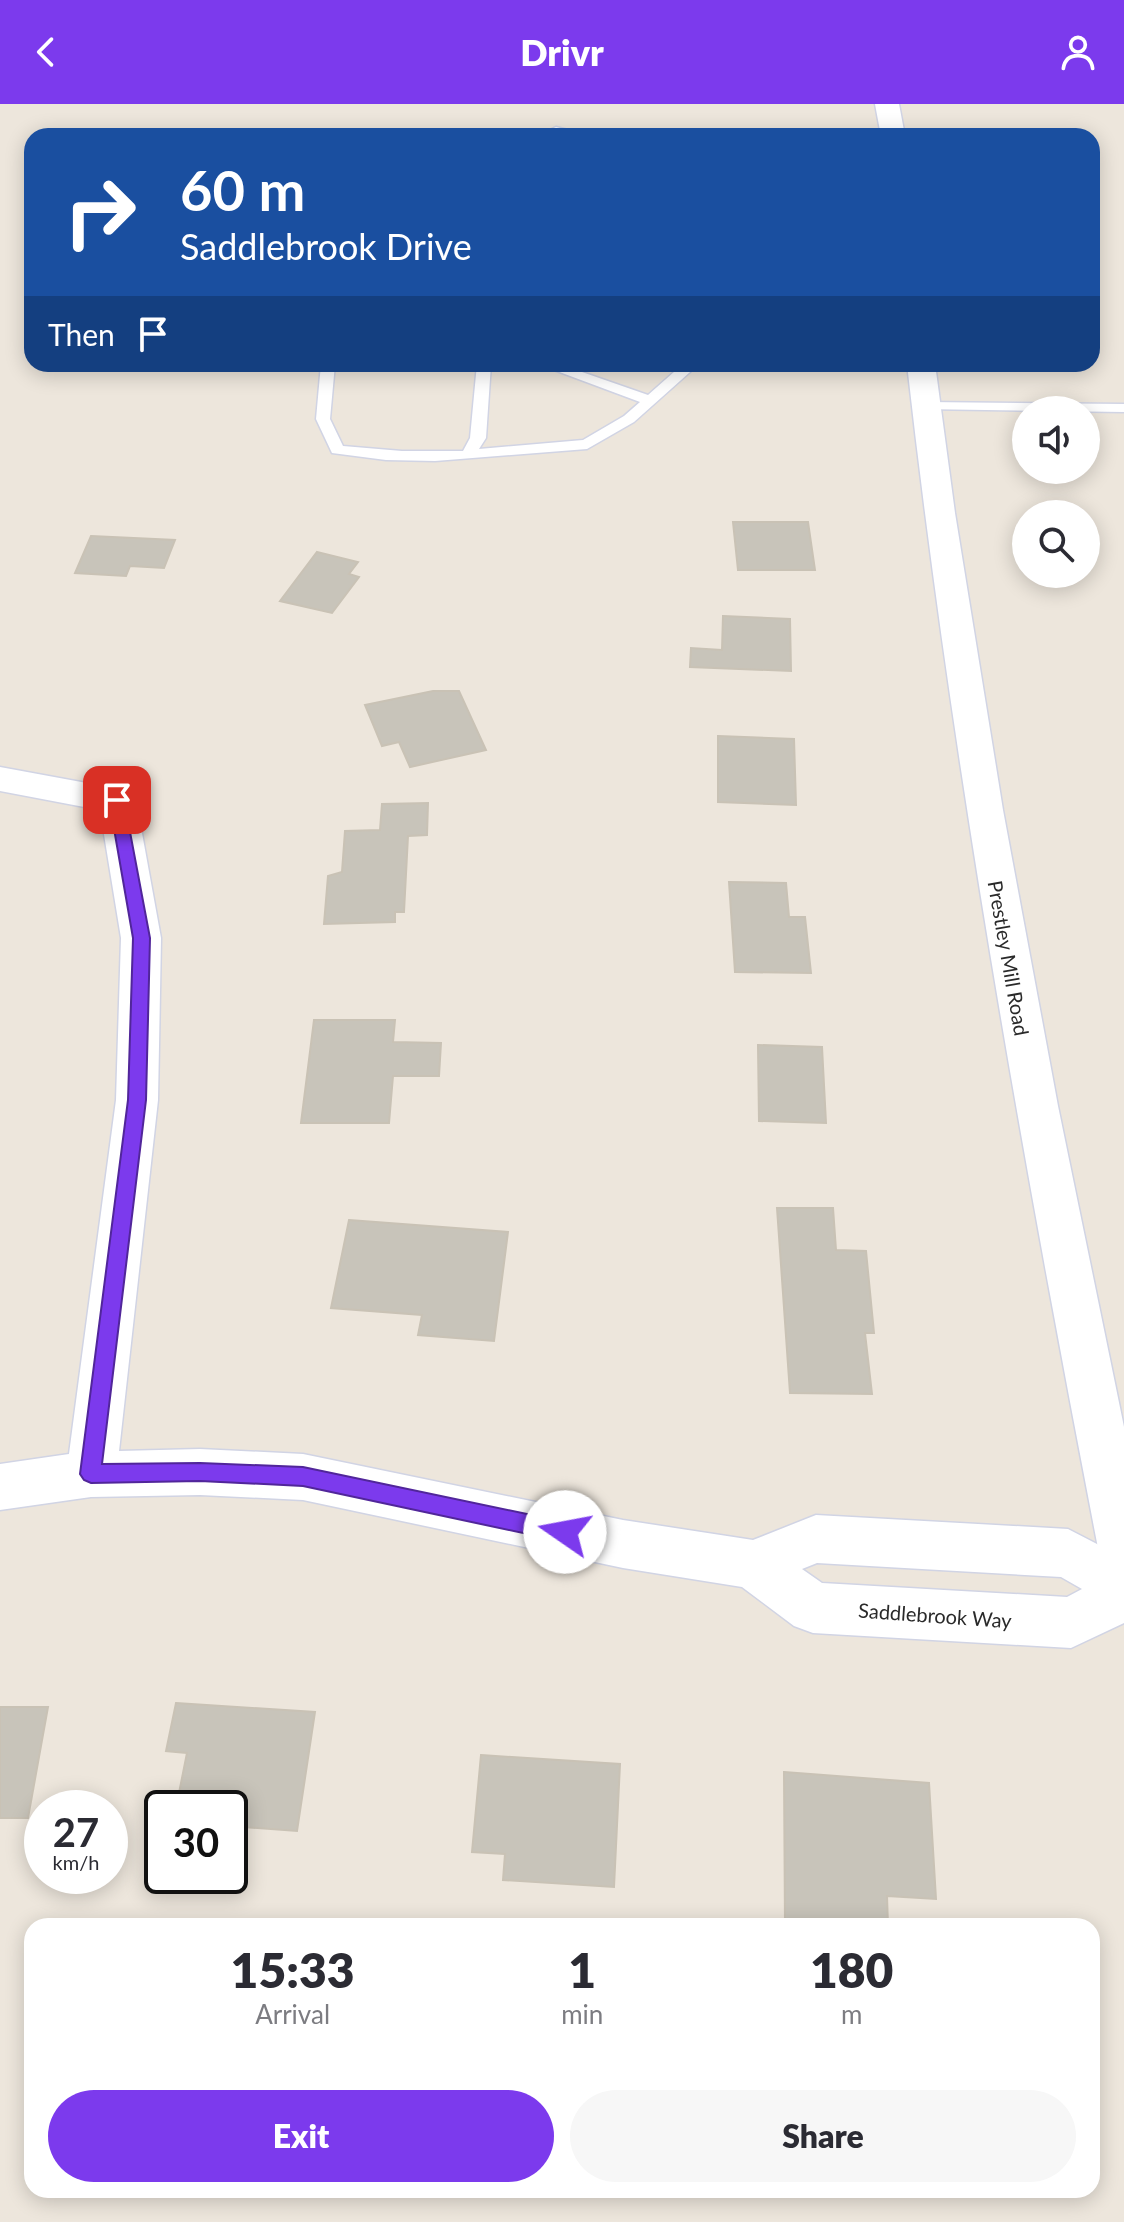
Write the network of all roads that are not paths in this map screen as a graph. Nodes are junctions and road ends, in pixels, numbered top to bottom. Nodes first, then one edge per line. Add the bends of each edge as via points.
1 (887, 104) edge
2 (892, 128) edge
3 (327, 372) edge
4 (483, 372) edge
5 (568, 372) edge
6 (683, 372) edge
7 (922, 372) edge
8 (651, 401) junction
9 (926, 406) junction
10 (1124, 408) edge
11 (468, 455) junction
12 (0, 779) edge
13 (91, 1474) junction
14 (0, 1487) edge
15 (1124, 1548) edge
16 (753, 1564) junction
17 (1124, 1586) edge
18 (1124, 1595) edge

1 - 2 street
3 - 11 lane via 323,419 337,450 377,457
4 - 11 lane via 478,438
5 - 8 lane
6 - 8 lane
7 - 9 street, Prestley Mill Road
8 - 11 lane via 587,444
9 - 10 lane
9 - 15 street, Prestley Mill Road via 993,868 1039,1129
12 - 13 street via 117,800 141,938 137,1100
13 - 14 street, Saddlebrook Way
13 - 16 street, Saddlebrook Way via 303,1477 623,1544
16 - 17 street via 816,1539 1052,1552 1068,1553
16 - 18 street, Saddlebrook Way via 813,1608 1071,1623

